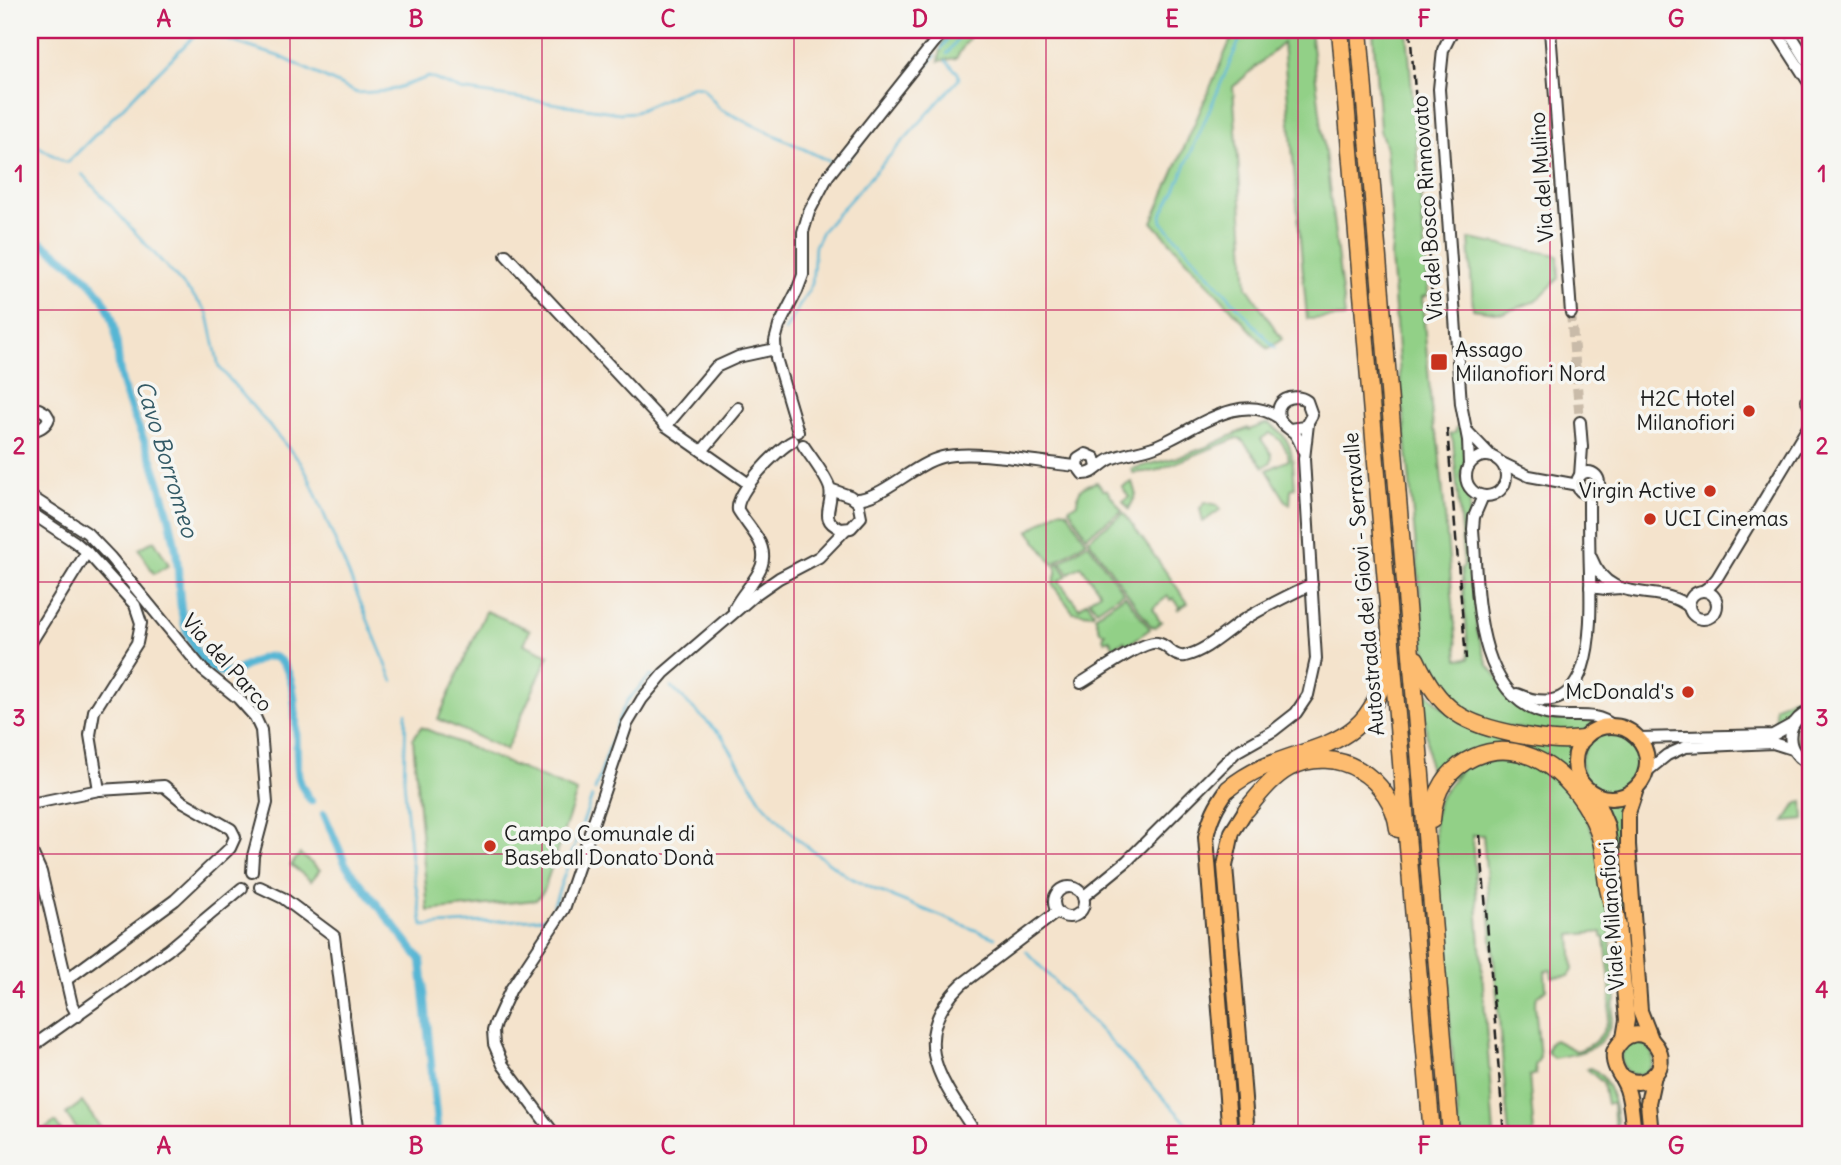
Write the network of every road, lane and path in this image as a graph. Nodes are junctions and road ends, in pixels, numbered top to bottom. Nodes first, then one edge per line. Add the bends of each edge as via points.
1 (944, 30) edge
2 (1340, 30) edge
3 (1359, 30) edge
4 (1453, 30) edge
5 (1775, 30) edge
6 (1788, 30) edge
7 (1549, 32) edge
8 (1811, 67) edge
9 (1811, 86) edge
10 (506, 255) dead end
11 (1571, 313) tunnel mouth
12 (775, 349) junction
13 (1811, 390) edge
14 (738, 408) dead end
15 (30, 415) edge
16 (1811, 416) edge
17 (1279, 418) junction
18 (1580, 422) tunnel mouth
19 (1308, 424) junction
20 (666, 426) junction
21 (1464, 428) junction
22 (1290, 429) junction
23 (30, 432) edge
24 (798, 439) junction
25 (1582, 447) junction
26 (702, 452) junction
27 (1304, 453) junction
28 (1492, 456) junction
29 (1502, 463) junction
30 (1469, 465) junction
31 (1594, 474) junction
32 (1529, 476) junction
33 (1579, 480) junction
34 (749, 484) junction
35 (1503, 486) junction
36 (830, 489) junction
37 (878, 493) junction
38 (1589, 494) junction
39 (30, 496) edge
40 (1483, 496) junction
41 (850, 497) junction
42 (830, 504) junction
43 (30, 512) edge
44 (861, 512) junction
45 (832, 524) junction
46 (846, 529) junction
47 (831, 544) junction
48 (1589, 551) junction
49 (87, 552) junction
50 (1717, 578) junction
51 (1605, 581) junction
52 (1312, 584) junction
53 (1590, 587) junction
54 (1621, 588) junction
55 (1695, 598) junction
56 (1716, 598) junction
57 (731, 615) junction
58 (34, 629) edge
59 (1390, 639) junction
60 (30, 644) edge
61 (1411, 647) junction
62 (1082, 683) dead end
63 (1506, 687) junction
64 (1811, 711) edge
65 (1793, 724) junction
66 (1613, 726) junction
67 (1639, 738) junction
68 (1583, 739) junction
69 (1792, 749) junction
70 (1811, 764) edge
71 (1646, 772) junction
72 (1228, 789) joint
73 (1636, 789) junction
74 (99, 790) junction
75 (1594, 794) junction
76 (30, 804) edge
77 (1246, 810) joint
78 (30, 848) edge
79 (1428, 861) junction
80 (252, 872) junction
81 (260, 887) junction
82 (242, 888) junction
83 (1083, 897) junction
84 (1057, 912) junction
85 (1618, 926) junction
86 (66, 979) junction
87 (1422, 1009) junction
88 (78, 1016) junction
89 (1624, 1038) junction
90 (1651, 1039) junction
91 (30, 1048) edge
92 (1620, 1075) junction
93 (1654, 1075) junction
94 (359, 1135) edge
95 (555, 1135) edge
96 (977, 1135) edge
97 (1230, 1135) edge
98 (1247, 1135) edge
99 (1432, 1135) edge
100 (1451, 1135) edge
101 (1634, 1135) edge
102 (1651, 1135) edge

1 - 12 street via 816,196 803,232 803,275 779,326
2 - 59 highway, Autostrada dei Giovi - Serravalle
3 - 61 highway, Autostrada dei Giovi - Serravalle
4 - 21 street, Via del Bosco Rinnovato via 1443,50 1438,89
5 - 9 street
6 - 8 street
7 - 11 street, Via del Mulino
10 - 20 street
12 - 20 street via 726,361 708,373
12 - 24 street
13 - 16 street via 1807,401
14 - 26 street
15 - 23 street via 39,409 49,418
16 - 50 street
17 - 19 street via 1283,402 1298,396 1311,405
17 - 22 street
17 - 37 street via 1260,409 1231,411 1097,467 1090,454 1080,457 1077,466 945,457 920,465
18 - 25 street
19 - 22 street
19 - 27 street
20 - 26 street
21 - 28 street
21 - 30 street, Via del Bosco Rinnovato
22 - 27 street
24 - 34 street via 781,449
24 - 36 street
25 - 31 street
25 - 33 street
26 - 34 street
27 - 52 street
28 - 29 street
28 - 30 street via 1479,457
29 - 32 street
29 - 35 street
30 - 40 street, Via del Bosco Rinnovato via 1467,484
31 - 33 street via 1585,472
31 - 38 street via 1599,485
32 - 33 street
32 - 35 street
33 - 38 street via 1581,491
34 - 57 street via 737,504 758,539 764,560
35 - 40 street
36 - 41 street
36 - 42 street
37 - 41 street
37 - 44 street
38 - 48 street
39 - 80 street, Via del Parco via 87,533 204,670 255,717 261,730 267,803
40 - 63 street via 1473,529 1482,628 1490,660
41 - 42 street via 836,497
41 - 44 street
42 - 45 street
43 - 49 street
44 - 46 street via 859,521
45 - 46 street
45 - 47 street
46 - 47 street
47 - 57 street via 819,557 767,585
48 - 51 street
48 - 53 street
49 - 58 street
49 - 74 street via 135,605 141,623 137,643 94,711 90,735
50 - 55 street
50 - 56 street
51 - 53 street
51 - 54 street
52 - 62 street via 1186,655 1152,643
52 - 83 street via 1316,659 1304,704 1287,721 1236,752 1127,861
53 - 54 street
53 - 63 street via 1585,663 1573,688 1543,702
54 - 55 street via 1677,600
55 - 56 street via 1711,593
55 - 56 street via 1696,617 1709,618 1717,610
57 - 95 street via 664,673 635,710 564,909 511,989 495,1024 496,1053
58 - 60 street
59 - 72 highway via 1382,682 1366,718 1340,739 1255,770
59 - 87 highway, Autostrada dei Giovi - Serravalle
61 - 68 highway via 1433,692 1458,715 1478,725 1530,737 1565,742
61 - 79 highway, Autostrada dei Giovi - Serravalle
63 - 66 street via 1530,708 1547,715 1606,719
64 - 65 street
65 - 67 street via 1773,735
65 - 69 street
66 - 67 main road
66 - 68 main road via 1596,729
67 - 71 main road via 1647,754
68 - 75 main road, Viale Milanofiori via 1576,771
69 - 70 street, Viale Milanofiori
69 - 71 street, Viale Milanofiori via 1773,743 1685,747
71 - 73 main road, Viale Milanofiori
72 - 97 main road via 1209,820 1206,837
73 - 75 main road via 1616,799
73 - 90 main road, Viale Milanofiori via 1628,813 1628,845 1640,1011
74 - 76 street
74 - 86 street via 164,786 231,829 235,837 230,848 175,900
75 - 85 main road, Viale Milanofiori via 1608,826
77 - 87 highway via 1278,775 1310,761 1347,764 1378,784 1391,803 1398,826
77 - 98 main road via 1232,832 1225,866
78 - 86 street via 41,872
79 - 85 highway via 1434,804 1450,773 1489,752 1525,754 1563,777 1592,817 1605,855
79 - 100 highway, Autostrada dei Giovi - Serravalle
80 - 81 street via 260,877
80 - 82 street via 241,877
81 - 82 street via 253,893
81 - 94 street via 283,898 334,936
82 - 88 street
83 - 84 street via 1083,907 1076,915 1066,917
83 - 84 street via 1075,887 1062,887 1053,898
84 - 96 street via 962,984 936,1023 934,1057 939,1075
85 - 89 main road, Viale Milanofiori via 1627,1020
86 - 88 street
87 - 99 highway, Autostrada dei Giovi - Serravalle
88 - 91 street
89 - 90 main road via 1642,1035
89 - 92 main road via 1614,1052
90 - 93 main road via 1661,1056
92 - 93 main road via 1633,1082
92 - 101 main road via 1631,1102
93 - 102 main road via 1648,1102

